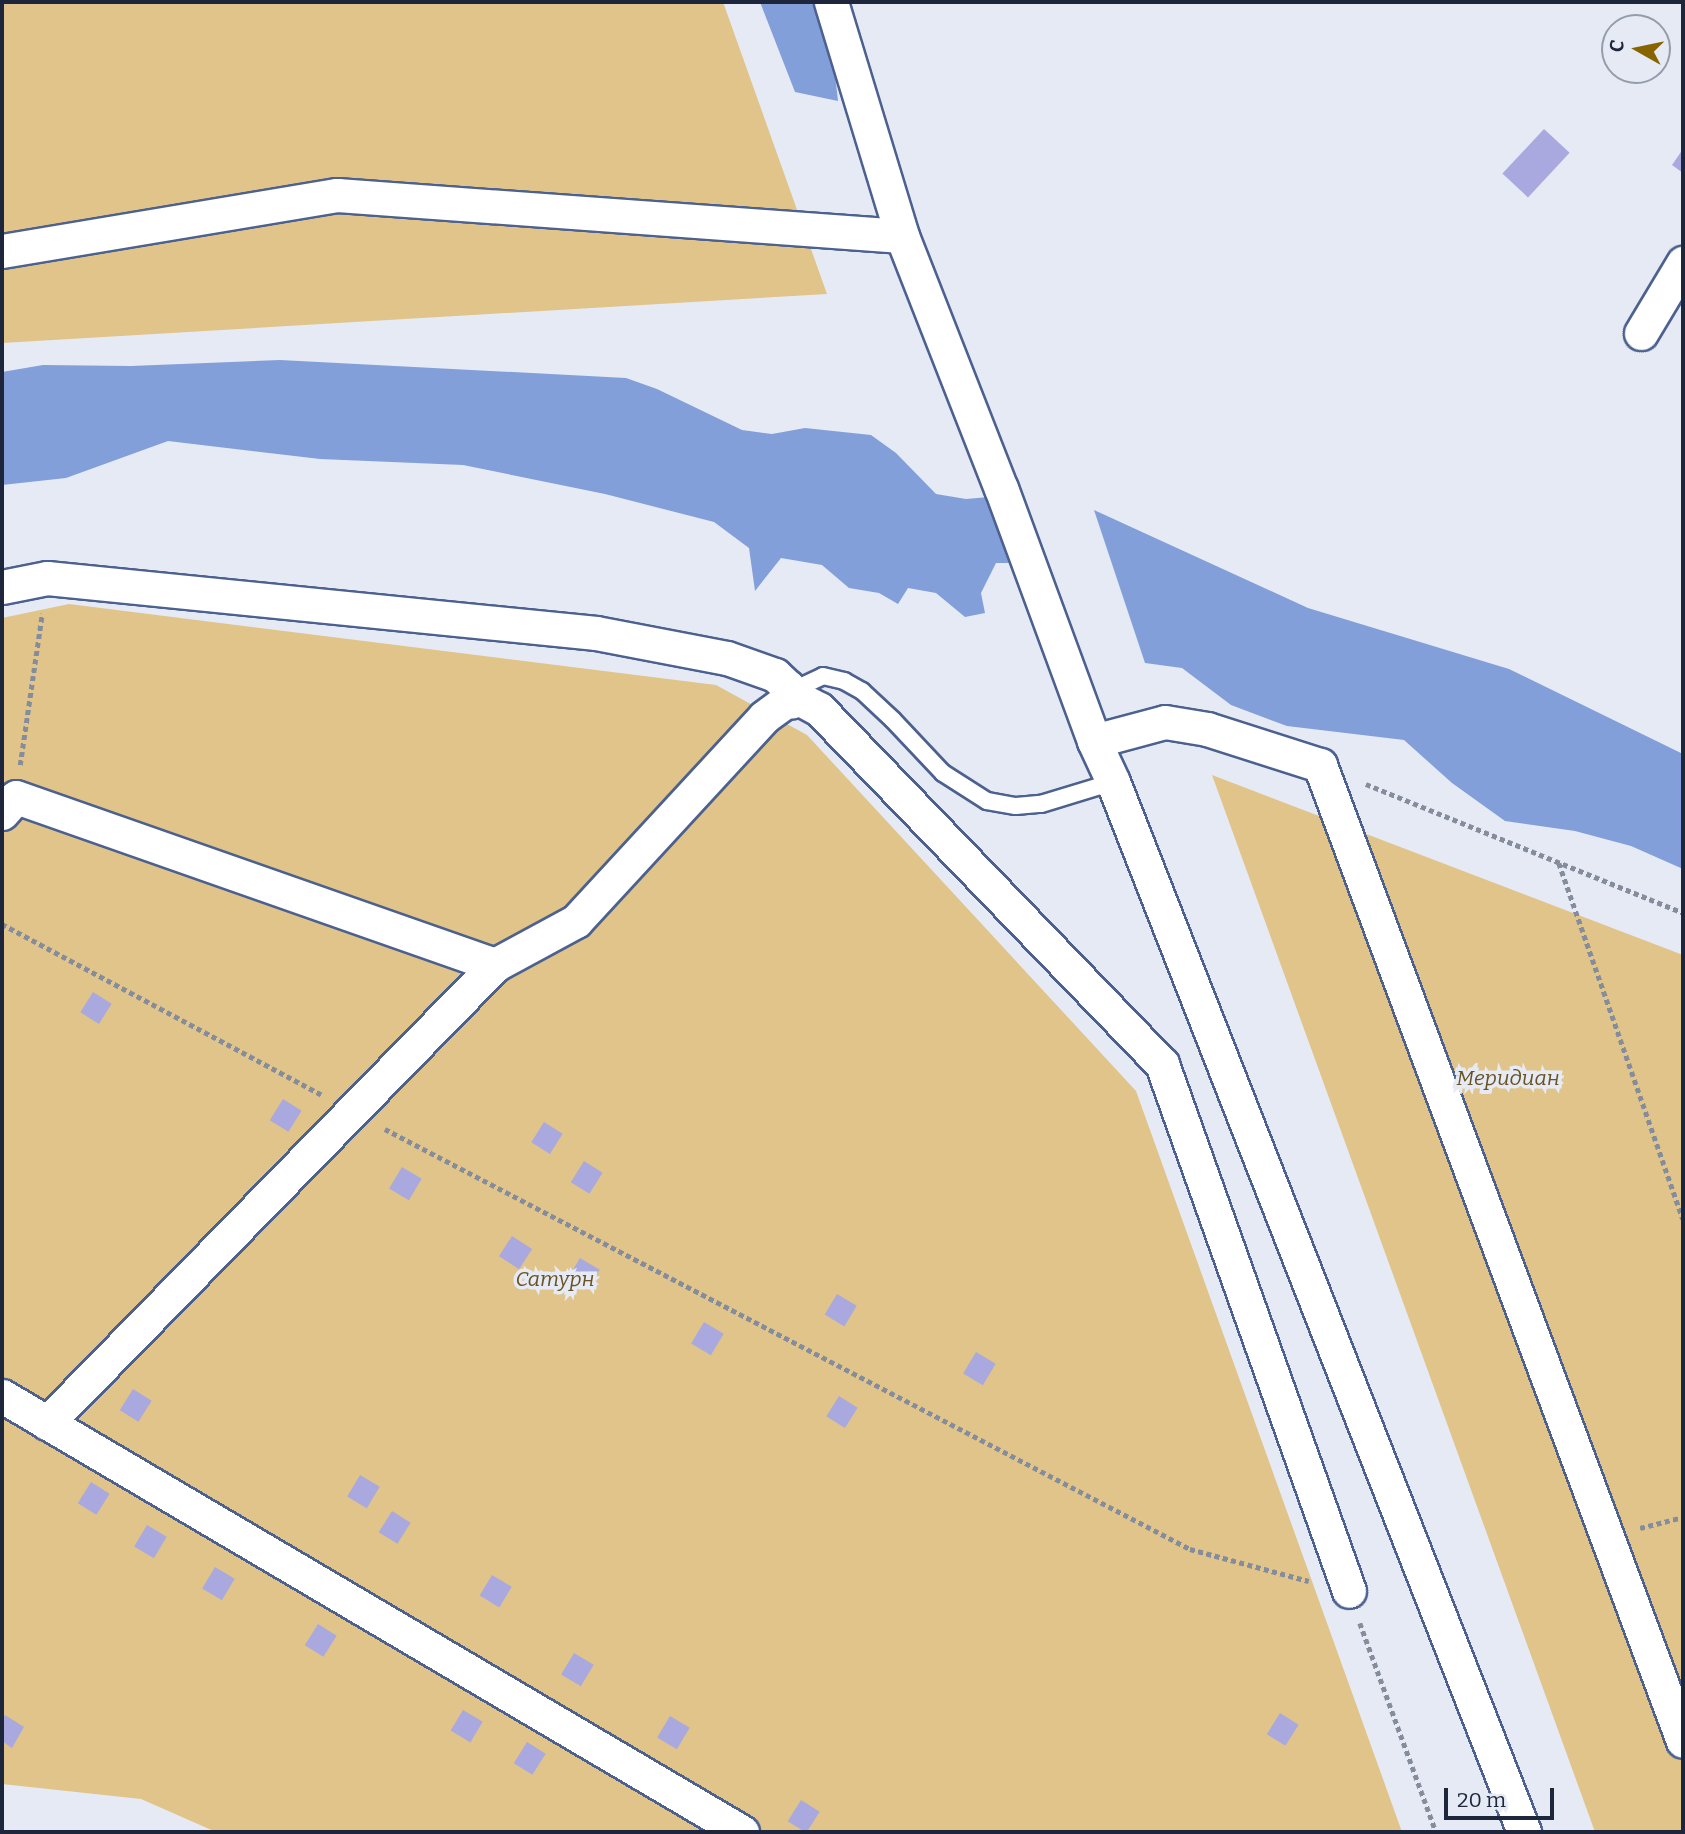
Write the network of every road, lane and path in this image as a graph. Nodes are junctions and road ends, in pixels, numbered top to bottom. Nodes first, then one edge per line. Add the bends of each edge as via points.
1 (831, 2) edge
2 (902, 236) junction
3 (2, 251) edge
4 (1683, 263) edge
5 (1641, 333) dead end
6 (47, 578) junction
7 (2, 587) edge
8 (792, 701) junction
9 (1094, 741) junction
10 (1320, 765) junction
11 (1113, 782) junction
12 (9, 805) edge
13 (1559, 862) junction
14 (1683, 913) edge
15 (2, 924) edge
16 (495, 965) junction
17 (353, 1111) junction
18 (1683, 1219) edge
19 (2, 1396) edge
20 (47, 1423) junction
21 (1683, 1517) edge
22 (1607, 1536) junction
23 (1349, 1591) junction
24 (1683, 1741) edge
25 (742, 1832) edge
26 (1436, 1832) edge
27 (1524, 1832) edge

1 - 2 street
2 - 3 street via 337,195
2 - 9 street
4 - 5 street
6 - 7 street
6 - 8 street via 596,633 727,658 775,675 788,687
6 - 12 path
8 - 11 lane via 802,686 823,676 844,681 862,691 943,773 987,802 1041,804
8 - 16 street via 764,717 576,921
8 - 23 street via 800,699 819,709 1162,1064
9 - 10 street via 1165,722 1207,729
9 - 11 street
10 - 13 path
10 - 22 street
11 - 27 street
12 - 16 street
13 - 14 path
13 - 18 path
15 - 17 path
16 - 17 street
17 - 20 street
17 - 23 path via 1190,1549
19 - 20 street
20 - 25 street
21 - 22 path
22 - 24 street
23 - 26 path

